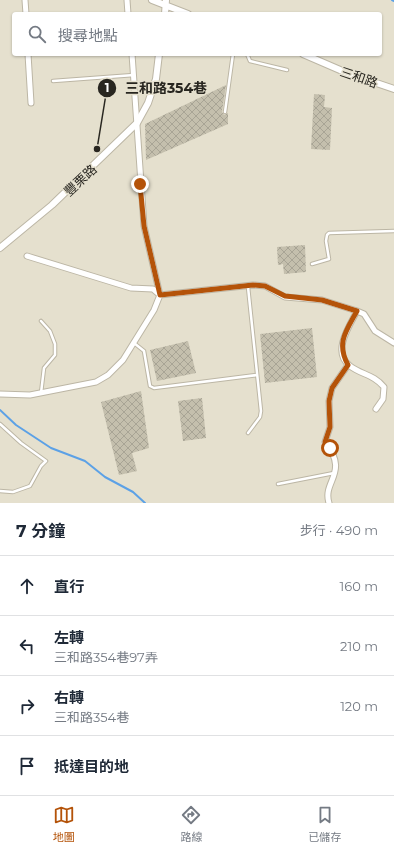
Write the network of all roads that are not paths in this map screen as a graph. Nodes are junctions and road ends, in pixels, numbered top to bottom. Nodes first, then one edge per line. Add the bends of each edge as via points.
1 (25, 0) edge
2 (127, 0) edge
3 (152, 0) edge
4 (166, 3) edge
5 (26, 12) edge
6 (128, 12) edge
7 (184, 12) edge
8 (28, 56) edge
9 (132, 56) edge
10 (159, 56) edge
11 (233, 56) edge
12 (248, 56) edge
13 (308, 56) edge
14 (287, 70) dead end
15 (134, 75) junction
16 (53, 81) dead end
17 (394, 89) edge
18 (31, 103) dead end
19 (225, 112) dead end
20 (138, 123) junction
21 (394, 231) edge
22 (0, 248) edge
23 (27, 256) dead end
24 (312, 264) dead end
25 (248, 286) junction
26 (160, 295) junction
27 (357, 311) junction
28 (41, 321) dead end
29 (394, 342) edge
30 (134, 343) junction
31 (348, 365) junction
32 (257, 375) junction
33 (41, 393) junction
34 (0, 394) edge
35 (376, 408) dead end
36 (0, 424) edge
37 (248, 433) dead end
38 (335, 473) junction
39 (278, 484) dead end
40 (0, 491) edge
41 (329, 503) edge

1 - 5 street
2 - 6 street
3 - 4 street
4 - 7 street
8 - 18 street
9 - 15 street
10 - 20 street, 豐栗路 via 156,79
11 - 19 lane
12 - 14 lane via 250,61 256,64
13 - 17 street, 三和路
15 - 16 lane
15 - 20 street
20 - 22 street, 豐栗路 via 52,205
20 - 26 street via 144,226
21 - 24 lane via 329,233 326,241 329,259
23 - 26 street via 131,288 153,289
25 - 26 street
25 - 27 street via 265,286 285,296 322,300
25 - 32 lane
26 - 30 street
27 - 29 street via 364,314 375,331
27 - 31 street via 342,346
28 - 33 lane via 50,331 55,344 55,355 44,368
30 - 32 lane via 144,351 150,386 154,388
30 - 33 street via 123,360 108,375 96,382
31 - 35 street via 377,378 384,387 383,399
31 - 38 street via 332,388 329,401 330,427 325,442 335,459
32 - 37 lane via 261,411 260,417
33 - 34 street
36 - 40 lane via 46,461 30,486 13,492
38 - 39 lane
38 - 41 street via 328,495

